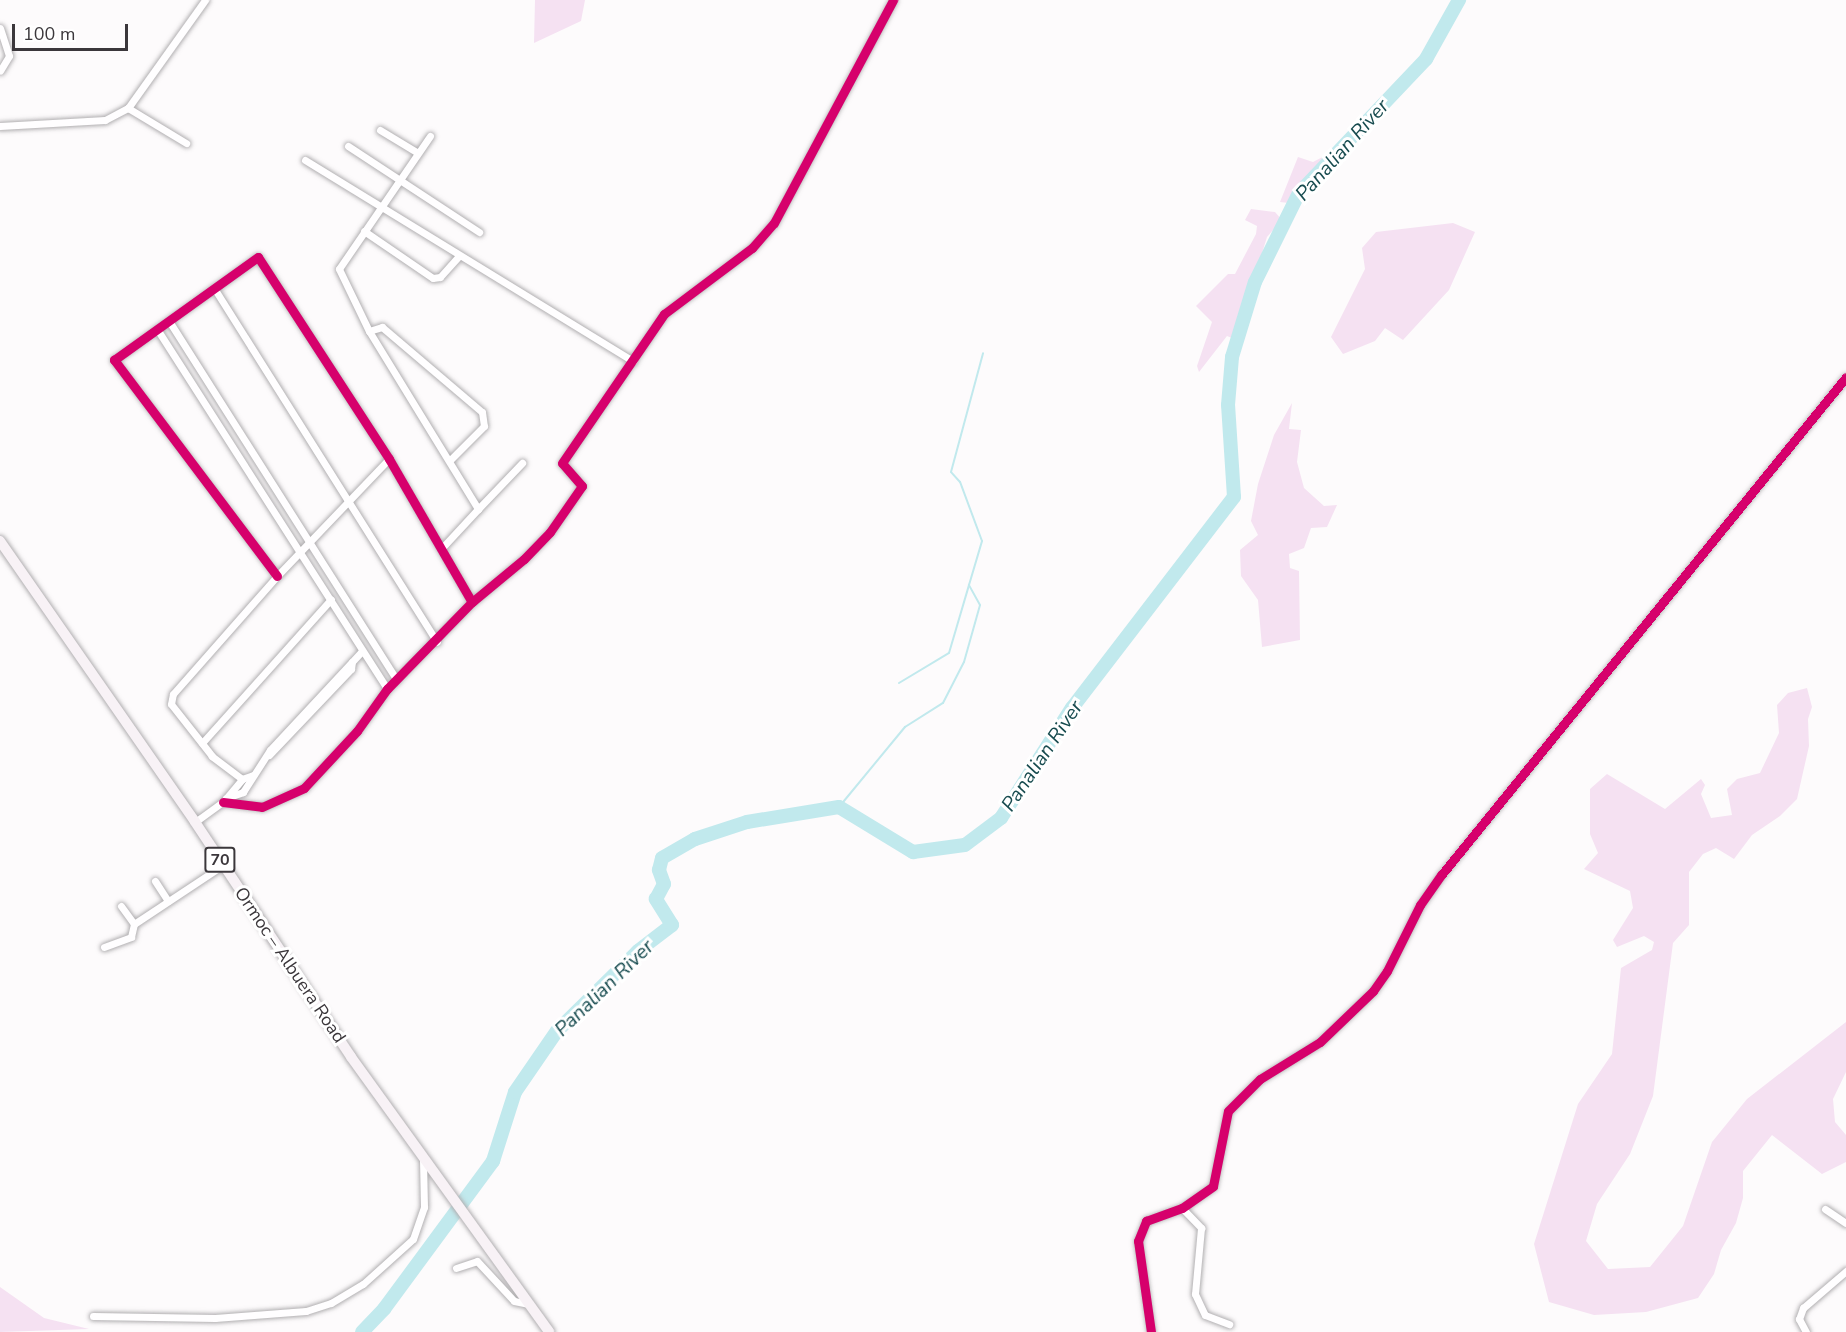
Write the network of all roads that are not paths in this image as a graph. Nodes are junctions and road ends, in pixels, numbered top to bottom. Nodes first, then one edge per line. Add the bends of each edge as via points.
1 (205, 0) edge
2 (893, 0) edge
3 (0, 28) edge
4 (0, 71) edge
5 (128, 108) junction
6 (0, 126) edge
7 (380, 130) dead end
8 (429, 136) dead end
9 (186, 143) dead end
10 (348, 146) dead end
11 (418, 153) junction
12 (305, 160) dead end
13 (401, 178) junction
14 (381, 206) junction
15 (364, 231) junction
16 (479, 232) dead end
17 (459, 256) junction
18 (214, 288) junction
19 (169, 321) junction
20 (157, 329) junction
21 (369, 331) junction
22 (633, 361) junction
23 (1846, 377) edge
24 (389, 459) junction
25 (450, 460) junction
26 (522, 463) dead end
27 (349, 502) junction
28 (478, 509) junction
29 (309, 544) junction
30 (1, 545) edge
31 (441, 549) junction
32 (301, 552) junction
33 (277, 576) junction
34 (331, 599) junction
35 (472, 602) junction
36 (437, 642) junction
37 (362, 651) junction
38 (397, 680) junction
39 (387, 689) junction
40 (202, 743) junction
41 (253, 775) junction
42 (242, 779) junction
43 (224, 800) junction
44 (195, 822) junction
45 (223, 865) junction
46 (155, 881) dead end
47 (168, 901) junction
48 (121, 906) dead end
49 (134, 924) junction
50 (104, 947) dead end
51 (423, 1159) junction
52 (1182, 1209) junction
53 (1825, 1209) dead end
54 (1846, 1223) edge
55 (456, 1268) dead end
56 (1846, 1271) edge
57 (528, 1304) junction
58 (93, 1316) dead end
59 (1229, 1324) dead end
60 (549, 1332) edge
61 (1151, 1332) edge
62 (1806, 1332) edge

1 - 5 street
2 - 22 street via 774,223 752,248 664,314 647,333
3 - 4 street via 9,56
5 - 6 street via 105,120
5 - 9 street
7 - 11 street
8 - 11 street
10 - 13 street
11 - 13 street
12 - 14 street
13 - 14 street
13 - 16 street
14 - 15 street
14 - 17 street
15 - 17 street via 433,278 440,278
15 - 21 street via 339,269
17 - 22 street
18 - 19 street
18 - 24 street via 258,257
18 - 27 street
19 - 20 street
19 - 29 street
20 - 32 street
20 - 33 street via 114,360
21 - 25 street
21 - 25 street via 382,327 482,412 484,426
22 - 35 street via 562,463 579,478 582,486 578,494 524,560
23 - 52 street via 1449,865 1420,905 1387,971 1372,991 1320,1042 1260,1079 1228,1112 1213,1186
24 - 27 street
24 - 31 street
25 - 28 street
26 - 28 street
27 - 29 street
27 - 36 street
28 - 31 street
29 - 32 street
29 - 38 street
30 - 44 highway, Ormoc – Albuera Road / 70
31 - 35 street
32 - 33 street
32 - 34 street
33 - 40 street via 173,694 171,704
34 - 37 street
34 - 40 street
35 - 36 street
36 - 38 street
37 - 39 street
37 - 41 street
38 - 39 street
39 - 43 street via 357,731 304,788 262,807
40 - 42 street
41 - 42 street
41 - 43 street via 243,792
42 - 43 street
43 - 44 street
44 - 45 highway, Ormoc – Albuera Road / 70
45 - 47 street
45 - 51 highway, Ormoc – Albuera Road / 70
46 - 47 street
47 - 49 street
48 - 49 street
49 - 50 street via 131,937
51 - 57 highway, Ormoc – Albuera Road / 70
51 - 58 street via 424,1207 413,1239 363,1284 331,1303 306,1311 215,1318
52 - 59 street via 1201,1227 1195,1294 1205,1315
52 - 61 street via 1154,1217 1141,1230 1138,1241
53 - 54 street
55 - 57 street via 477,1261 514,1301
56 - 62 street via 1803,1308 1799,1319
57 - 60 highway, 70

